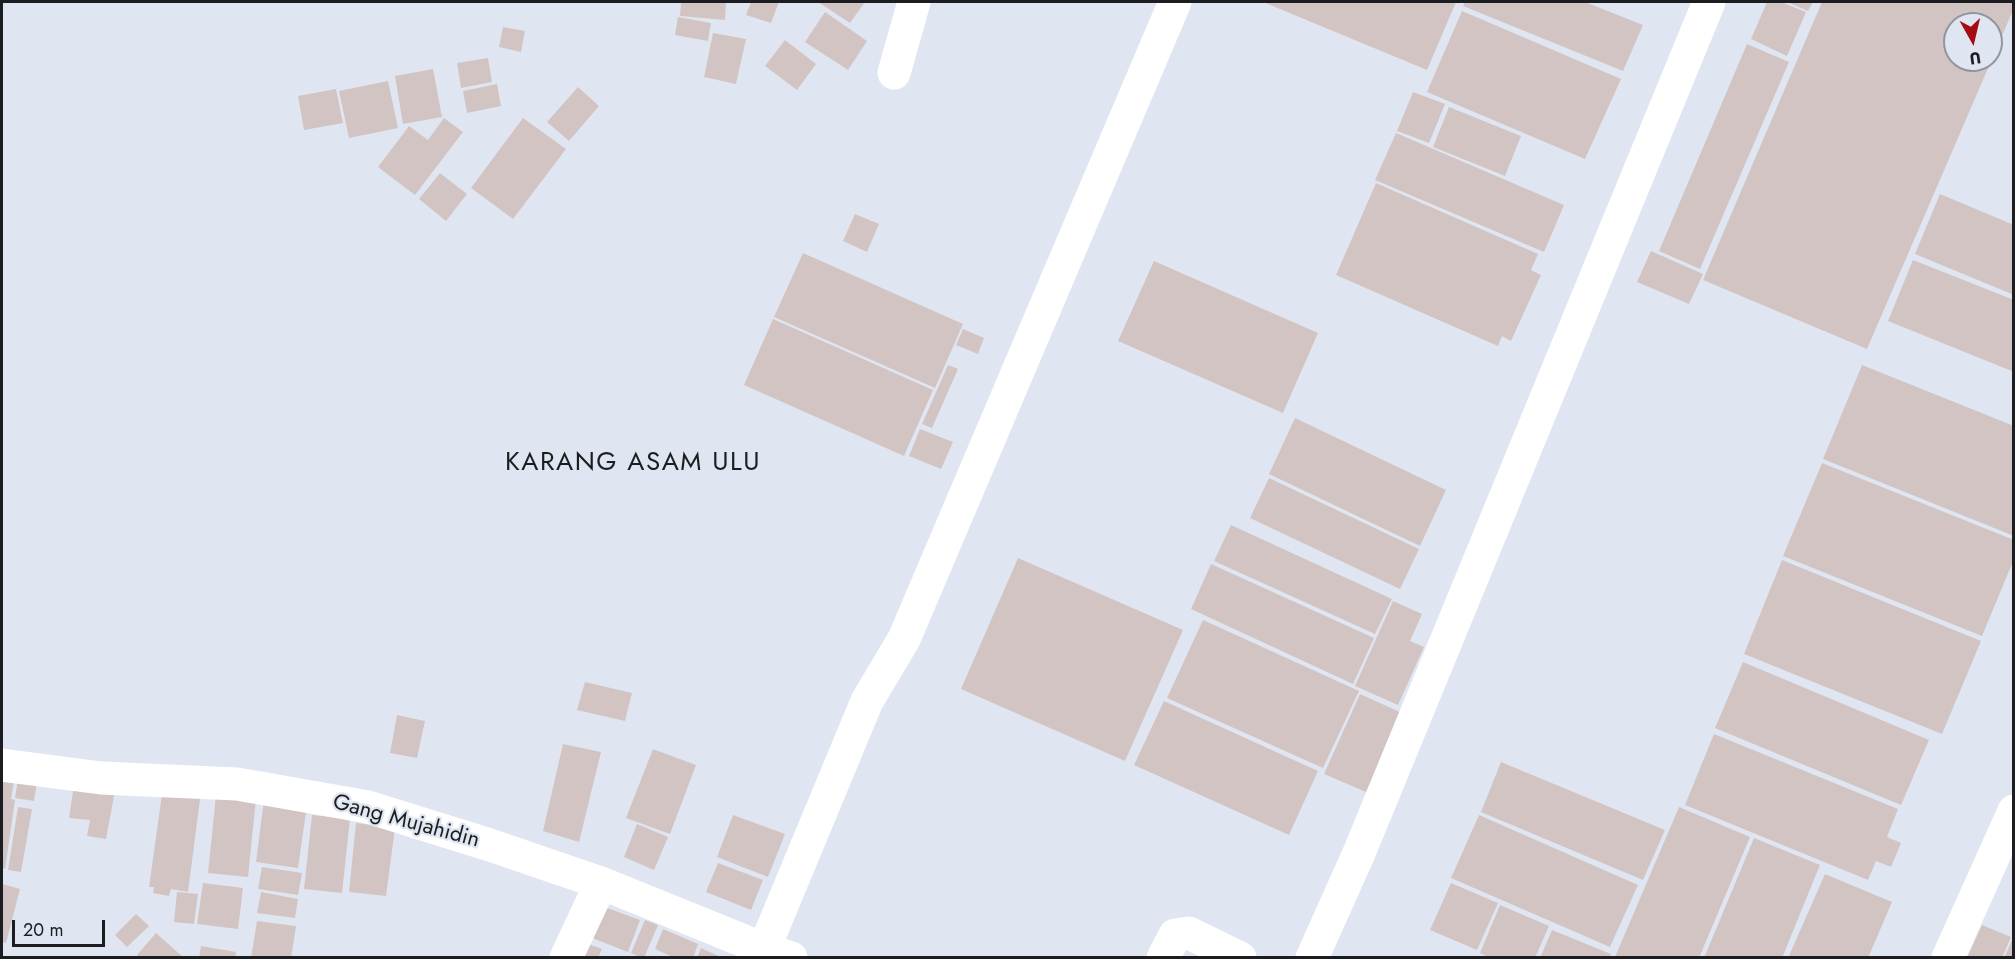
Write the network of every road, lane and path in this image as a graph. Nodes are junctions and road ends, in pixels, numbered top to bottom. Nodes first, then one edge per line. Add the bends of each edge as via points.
1 (914, 2) edge
2 (1175, 2) edge
3 (1709, 2) edge
4 (894, 74) dead end
5 (2, 765) edge
6 (2013, 811) edge
7 (601, 883) junction
8 (778, 953) edge
9 (566, 957) edge
10 (1163, 957) edge
11 (1240, 957) edge
12 (1312, 957) edge
13 (1948, 957) edge

1 - 4 street
2 - 8 street via 909,628 867,701
3 - 12 street via 1359,852
5 - 7 street, Gang Mujahidin via 102,778 237,784 368,807
6 - 13 street
7 - 8 street, Gang Mujahidin
7 - 9 street
10 - 11 street via 1175,935 1189,933

